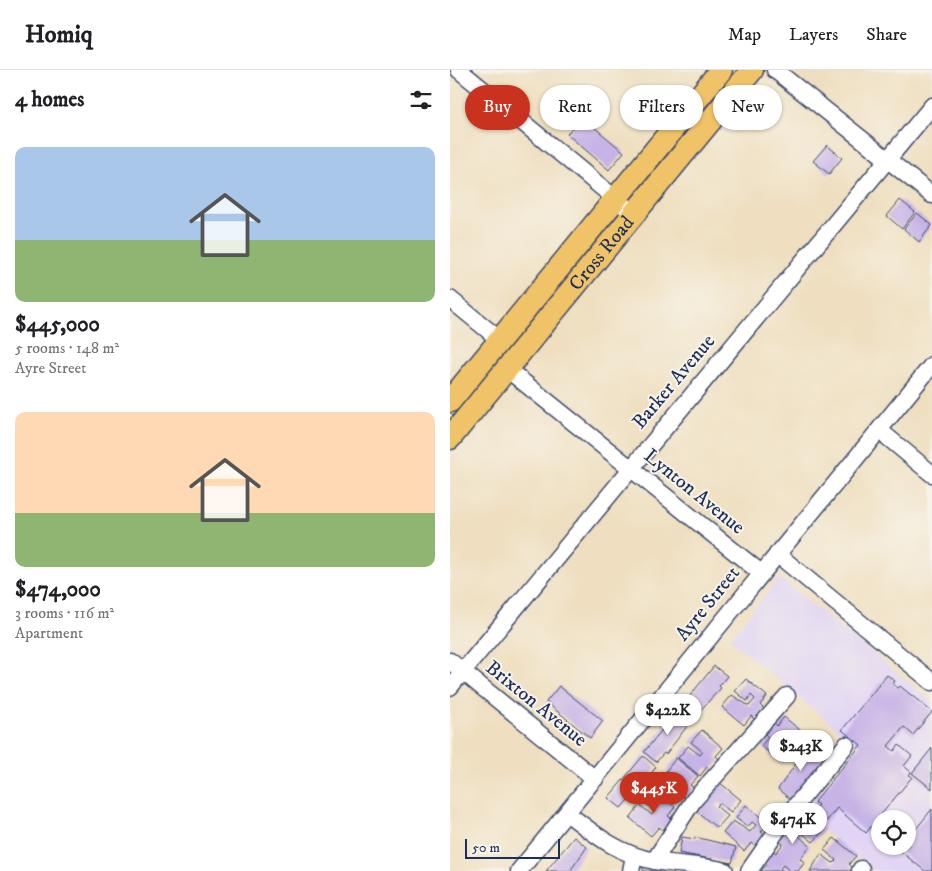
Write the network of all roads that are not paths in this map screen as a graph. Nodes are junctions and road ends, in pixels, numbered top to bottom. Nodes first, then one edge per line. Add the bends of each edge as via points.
1 (459, 70) edge
2 (721, 70) edge
3 (752, 70) edge
4 (775, 70) edge
5 (932, 106) edge
6 (888, 160) junction
7 (932, 195) edge
8 (616, 198) junction
9 (634, 214) junction
10 (450, 299) edge
11 (500, 340) junction
12 (932, 365) edge
13 (507, 369) junction
14 (450, 401) edge
15 (879, 430) junction
16 (450, 438) edge
17 (631, 467) junction
18 (932, 474) edge
19 (777, 554) junction
20 (761, 573) junction
21 (450, 661) edge
22 (463, 671) junction
23 (932, 682) edge
24 (450, 687) edge
25 (787, 696) dead end
26 (846, 745) dead end
27 (595, 779) junction
28 (567, 814) junction
29 (654, 861) junction
30 (632, 863) edge
31 (519, 871) edge
32 (722, 871) edge
33 (749, 871) edge

1 - 8 street
2 - 8 highway, Cross Road
3 - 9 highway, Cross Road
4 - 6 street
5 - 6 street, Barker Avenue
6 - 7 street
6 - 17 street, Barker Avenue
8 - 9 street
8 - 11 highway, Cross Road
9 - 13 highway, Cross Road
10 - 11 street
11 - 14 highway, Cross Road
12 - 15 street, Ayre Street
13 - 16 highway, Cross Road
13 - 17 street, Lynton Avenue
15 - 18 street
15 - 19 street, Ayre Street
17 - 20 street, Lynton Avenue
17 - 22 street, Barker Avenue
19 - 20 street, Ayre Street
19 - 23 street
20 - 27 street, Ayre Street
21 - 22 street, Brixton Avenue
22 - 24 street, Barker Avenue
22 - 27 street, Brixton Avenue
25 - 29 street via 693,801
26 - 33 street via 787,816
27 - 28 street, Ayre Street
28 - 30 street
28 - 31 street, Ayre Street
29 - 30 street
29 - 32 street

